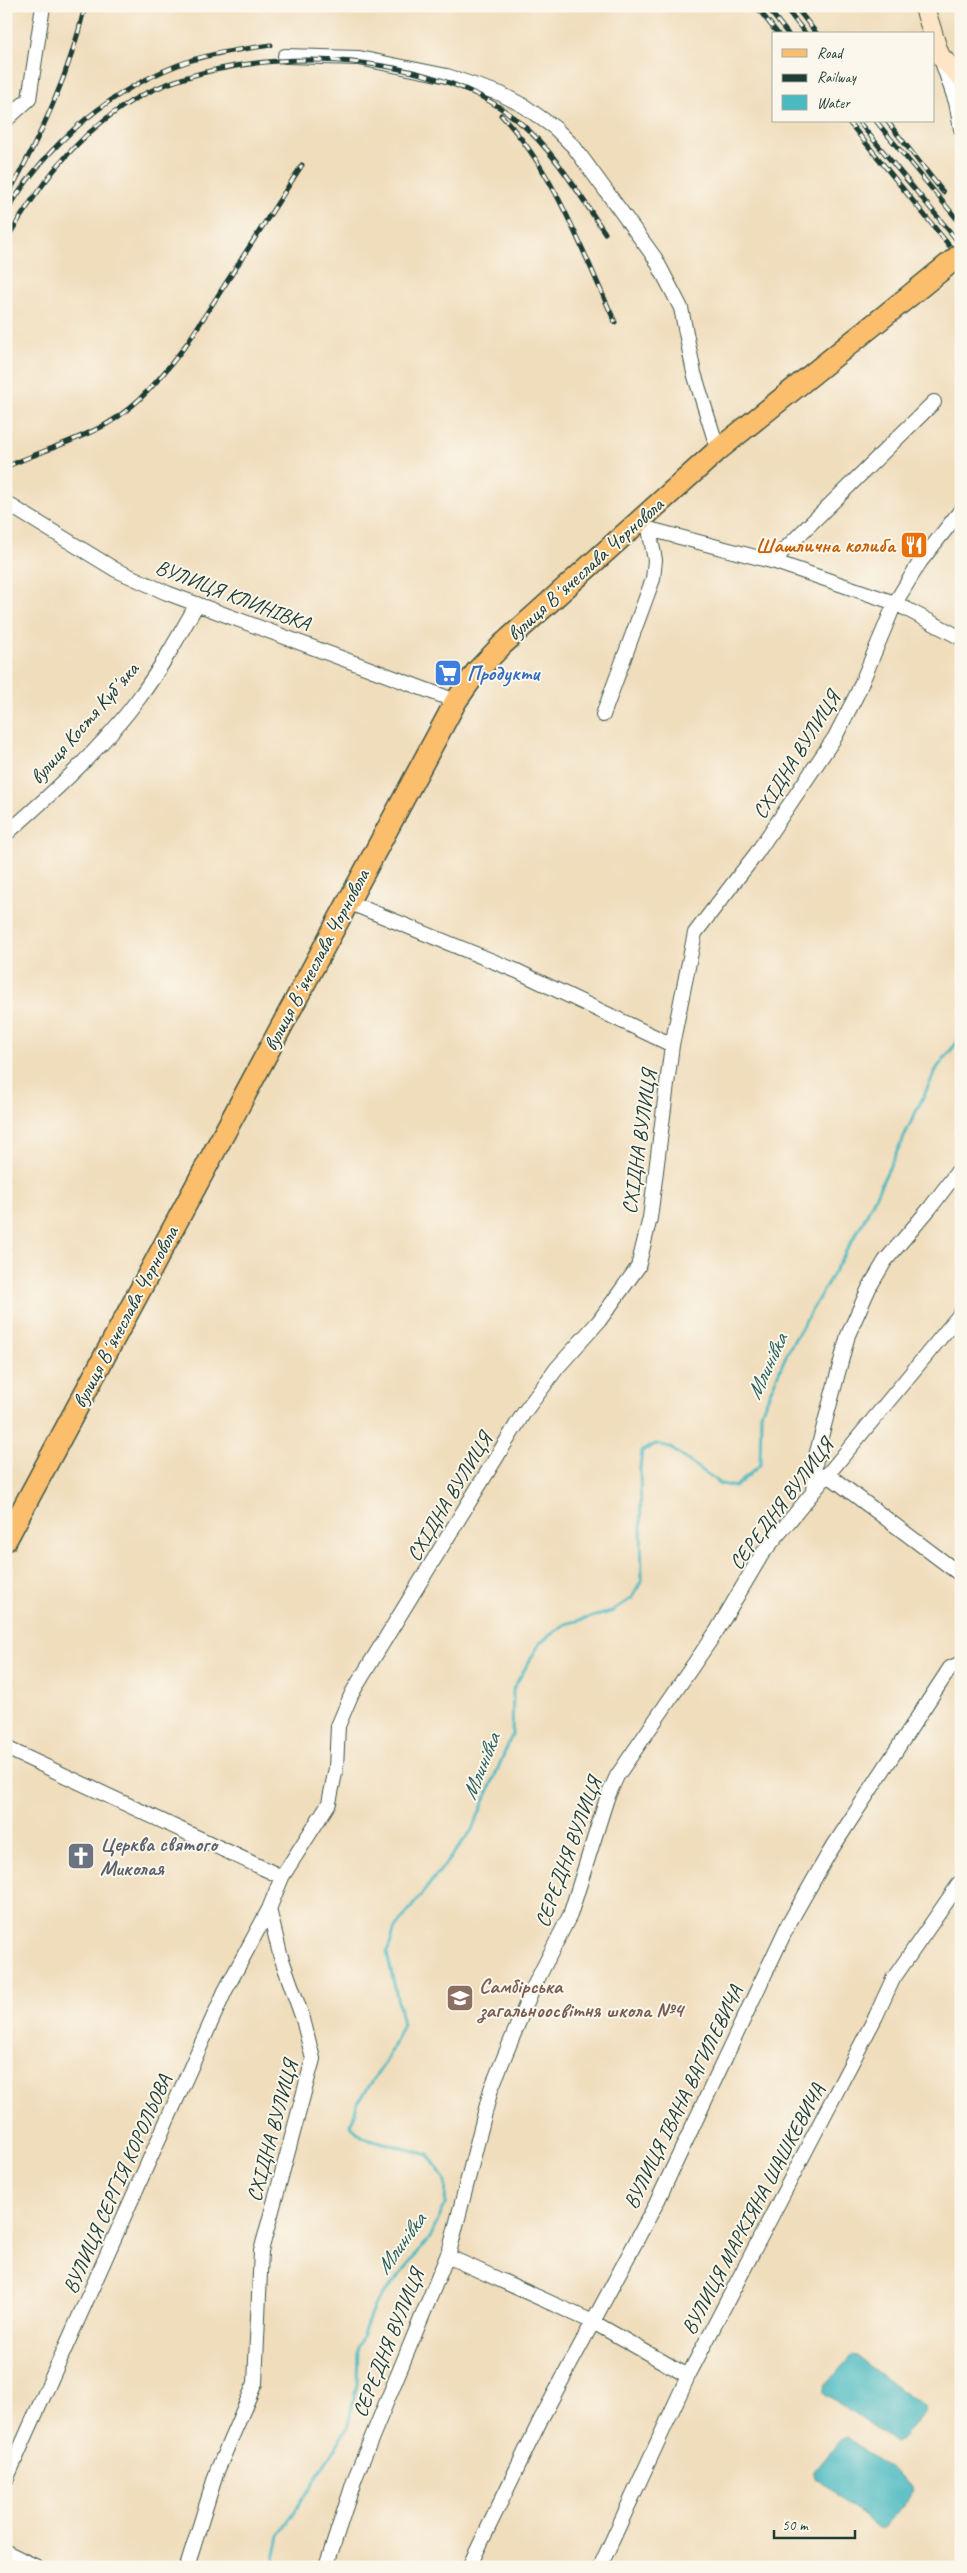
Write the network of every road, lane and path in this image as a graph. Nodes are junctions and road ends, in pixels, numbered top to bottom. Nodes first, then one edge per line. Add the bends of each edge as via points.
1 (43, 6) edge
2 (924, 6) edge
3 (932, 32) edge
4 (934, 37) edge
5 (285, 56) dead end
6 (940, 56) junction
7 (961, 77) edge
8 (6, 120) edge
9 (961, 129) edge
10 (961, 254) edge
11 (934, 402) dead end
12 (718, 450) junction
13 (6, 504) edge
14 (961, 510) edge
15 (643, 525) junction
16 (775, 562) junction
17 (895, 603) junction
18 (197, 604) junction
19 (961, 638) edge
20 (456, 701) junction
21 (603, 715) dead end
22 (6, 834) edge
23 (348, 902) junction
24 (672, 1046) junction
25 (961, 1167) edge
26 (961, 1314) edge
27 (827, 1474) junction
28 (813, 1491) junction
29 (6, 1540) edge
30 (961, 1575) edge
31 (961, 1663) edge
32 (6, 1748) edge
33 (282, 1877) junction
34 (961, 1882) edge
35 (269, 1909) junction
36 (446, 2256) junction
37 (593, 2322) junction
38 (688, 2376) junction
39 (6, 2480) edge
40 (6, 2552) edge
41 (37, 2567) edge
42 (187, 2567) edge
43 (326, 2567) edge
44 (469, 2567) edge
45 (600, 2567) edge

1 - 8 street via 29,99
2 - 3 main road
4 - 6 main road
5 - 12 street via 359,58 447,76 501,94 555,128 574,147 655,258 681,308 694,373
6 - 7 main road
6 - 9 street via 956,102
10 - 12 main road, вулиця Вʼячеслава Чорновола, bridge
11 - 16 street
12 - 15 main road, вулиця Вʼячеслава Чорновола
13 - 18 street, ВУЛИЦЯ КЛИНІВКА via 116,570
14 - 17 street, СХІДНА ВУЛИЦЯ via 920,562
15 - 16 street
15 - 20 main road, вулиця Вʼячеслава Чорновола via 503,644 477,671
15 - 21 street via 655,560 653,579
16 - 17 street
17 - 19 street
17 - 24 street, СХІДНА ВУЛИЦЯ via 858,694 836,737 756,854 695,933
18 - 20 street, ВУЛИЦЯ КЛИНІВКА
18 - 22 street, вулиця Костя Кубʼяка via 138,699 72,774
20 - 23 main road, вулиця Вʼячеслава Чорновола
23 - 24 street via 517,971
23 - 29 main road, вулиця Вʼячеслава Чорновола
24 - 33 street, СХІДНА ВУЛИЦЯ via 650,1218 638,1267 599,1321 557,1368 523,1414 352,1693 338,1726 336,1768 329,1803
25 - 28 street via 885,1261 865,1296 848,1335 816,1456
26 - 27 street, СЕРЕДНЯ ВУЛИЦЯ
27 - 28 street, СЕРЕДНЯ ВУЛИЦЯ
27 - 30 street
28 - 36 street, СЕРЕДНЯ ВУЛИЦЯ via 762,1554 716,1632 617,1776 570,1915 532,1990 491,2089
31 - 37 street, ВУЛИЦЯ ІВАНА ВАГИЛЕВИЧА via 950,1668 801,1901 656,2204
32 - 33 street
33 - 35 street, СХІДНА ВУЛИЦЯ
34 - 38 street, ВУЛИЦЯ МАРКІЯНА ШАШКЕВИЧА via 893,1979
35 - 39 street, ВУЛИЦЯ СЕРГІЯ КОРОЛЬОВА via 225,1991
35 - 42 street, СХІДНА ВУЛИЦЯ via 280,1954 304,2019 313,2059 261,2251 255,2383 217,2470
36 - 37 street
36 - 43 street, СЕРЕДНЯ ВУЛИЦЯ via 355,2478
37 - 38 street
37 - 44 street, ВУЛИЦЯ ІВАНА ВАГИЛЕВИЧА via 541,2419
38 - 45 street, ВУЛИЦЯ МАРКІЯНА ШАШКЕВИЧА
40 - 41 street

